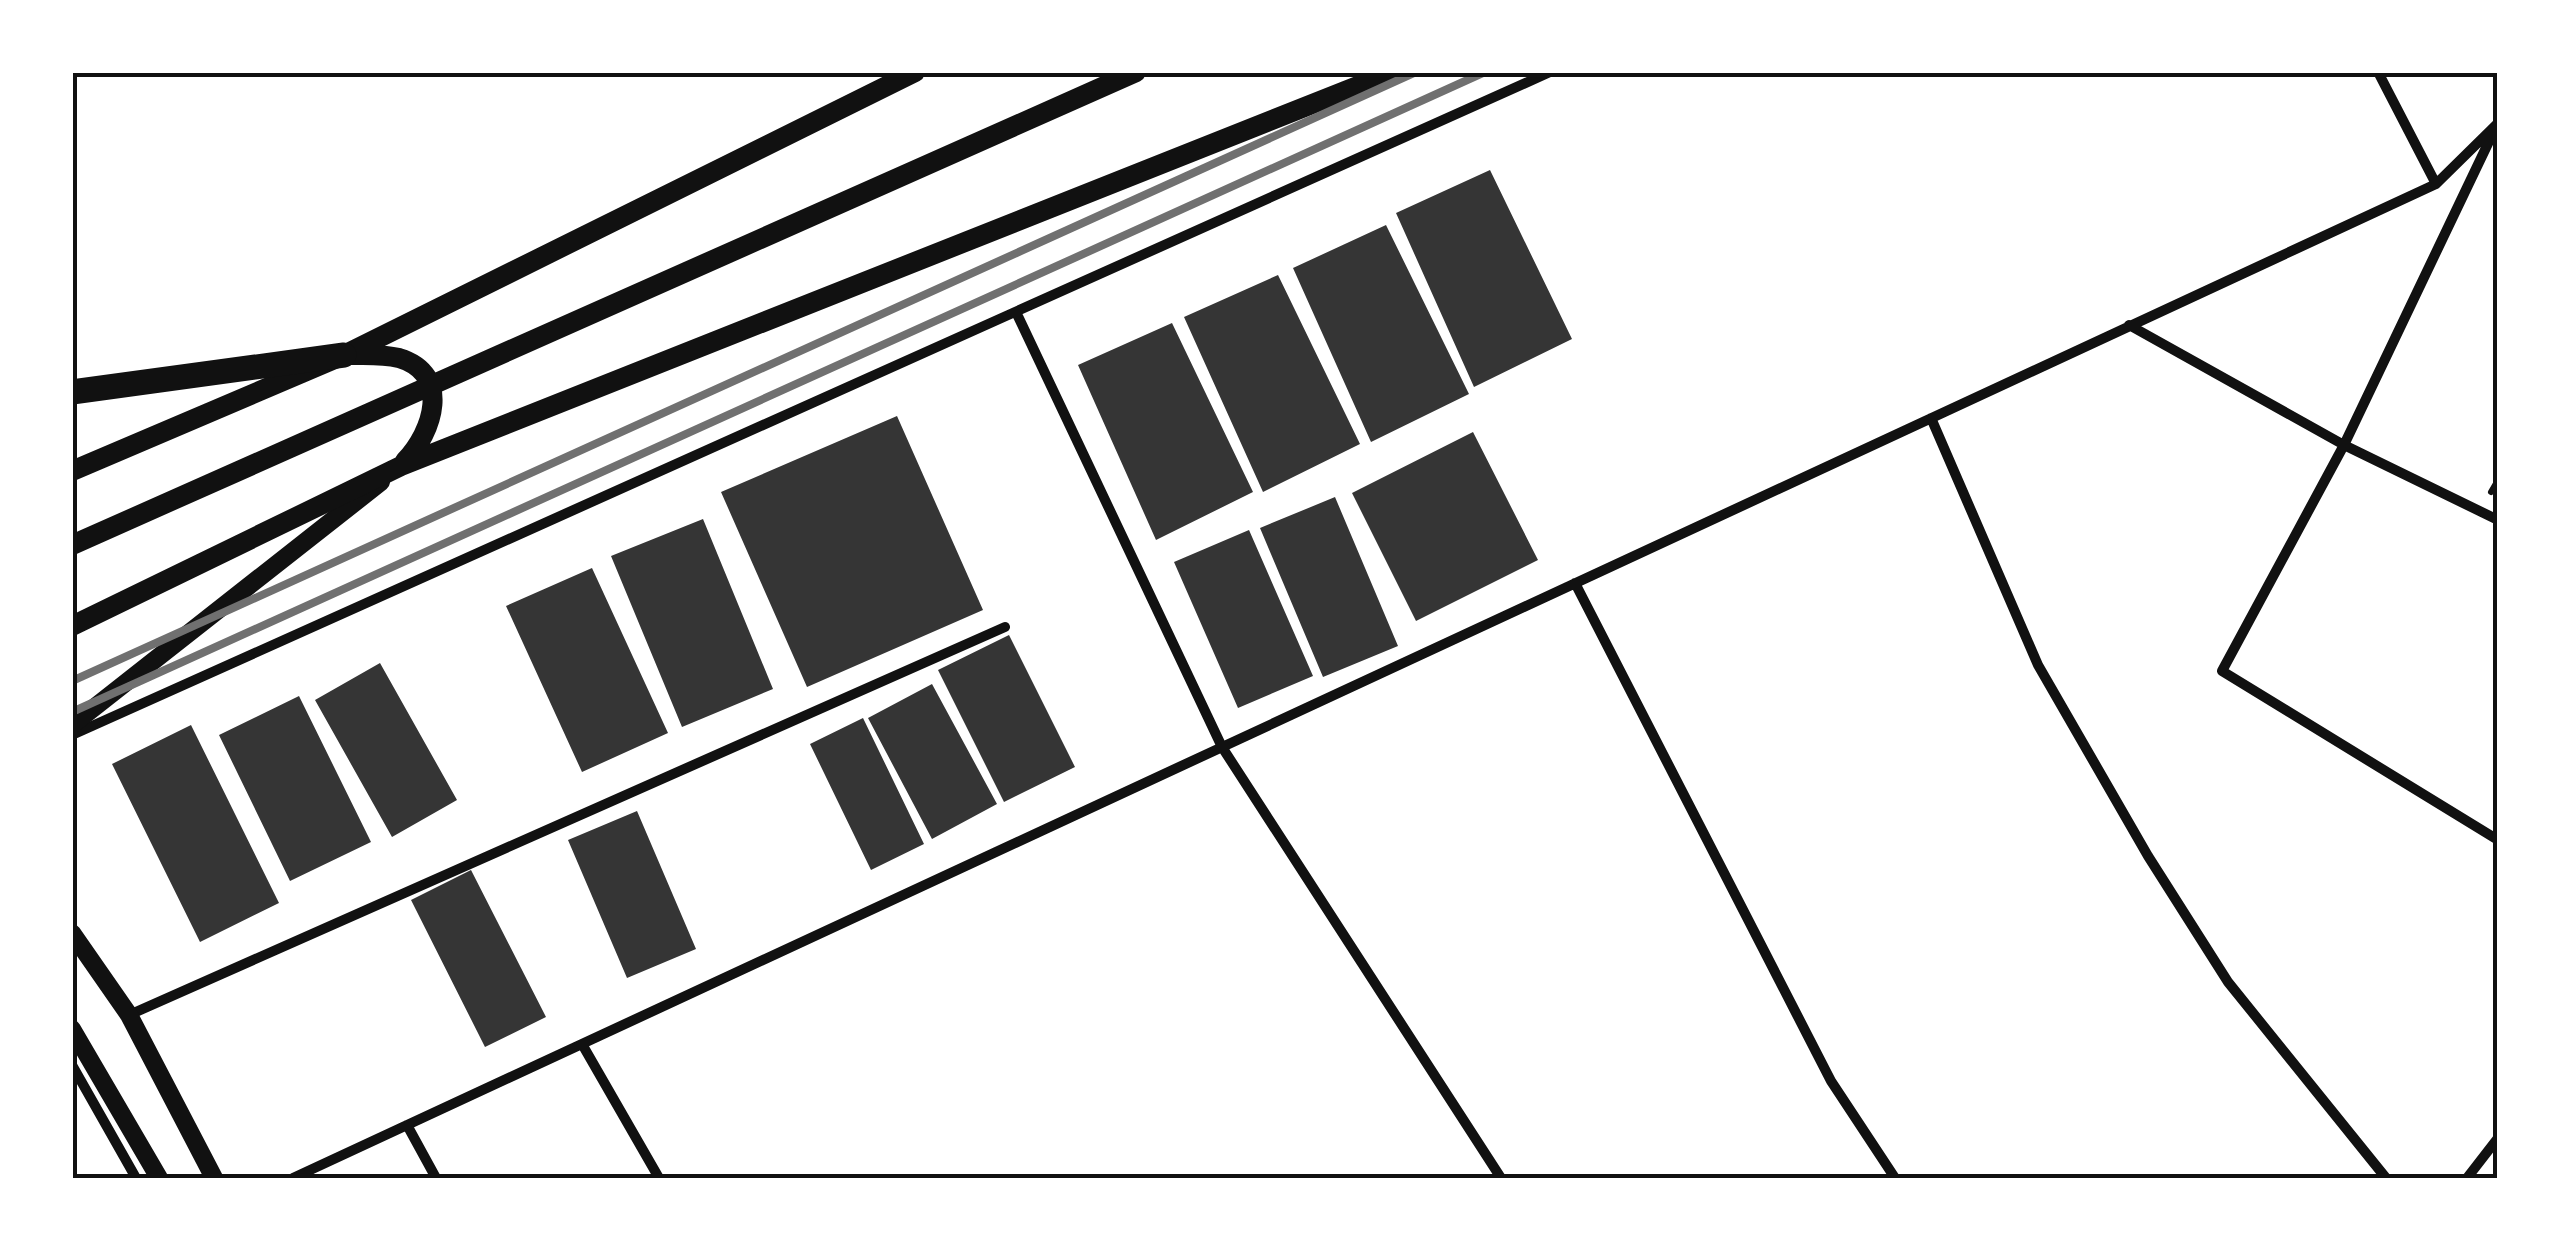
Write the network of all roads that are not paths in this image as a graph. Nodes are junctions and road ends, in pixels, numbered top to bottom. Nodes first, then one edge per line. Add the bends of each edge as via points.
1 (915, 72) edge
2 (1136, 72) edge
3 (1393, 72) edge
4 (1550, 72) edge
5 (2378, 72) edge
6 (2498, 123) edge
7 (2436, 184) junction
8 (1016, 312) junction
9 (2129, 326) junction
10 (344, 355) junction
11 (72, 392) edge
12 (1931, 418) junction
13 (2344, 445) junction
14 (401, 466) junction
15 (72, 472) edge
16 (2498, 520) edge
17 (72, 545) edge
18 (1574, 584) junction
19 (72, 626) edge
20 (1005, 628) dead end
21 (72, 725) edge
22 (72, 735) edge
23 (1222, 747) junction
24 (2498, 840) edge
25 (72, 933) edge
26 (129, 1016) junction
27 (72, 1029) edge
28 (582, 1044) junction
29 (72, 1065) edge
30 (408, 1125) junction
31 (2498, 1138) edge
32 (136, 1178) edge
33 (159, 1178) edge
34 (214, 1178) edge
35 (293, 1178) edge
36 (436, 1178) edge
37 (659, 1178) edge
38 (1501, 1178) edge
39 (1895, 1178) edge
40 (2386, 1178) edge
41 (2468, 1178) edge

1 - 10 main road
2 - 17 main road
3 - 14 main road
4 - 8 street
5 - 7 street
6 - 7 street
6 - 13 street
7 - 9 street
8 - 22 street
8 - 23 street
9 - 12 street
9 - 13 street
10 - 11 main road
10 - 14 main road via 401,358 430,384 430,424
10 - 15 main road
12 - 18 street
12 - 40 street via 2038,665 2148,856 2228,982
13 - 16 street
13 - 24 street via 2222,671
14 - 19 main road
14 - 21 street
18 - 23 street
18 - 39 street via 1831,1082
20 - 26 street
23 - 28 street
23 - 38 street
25 - 26 street
26 - 34 street
27 - 33 street
28 - 30 street
28 - 37 street
29 - 32 street
30 - 35 street
30 - 36 street
31 - 41 street

